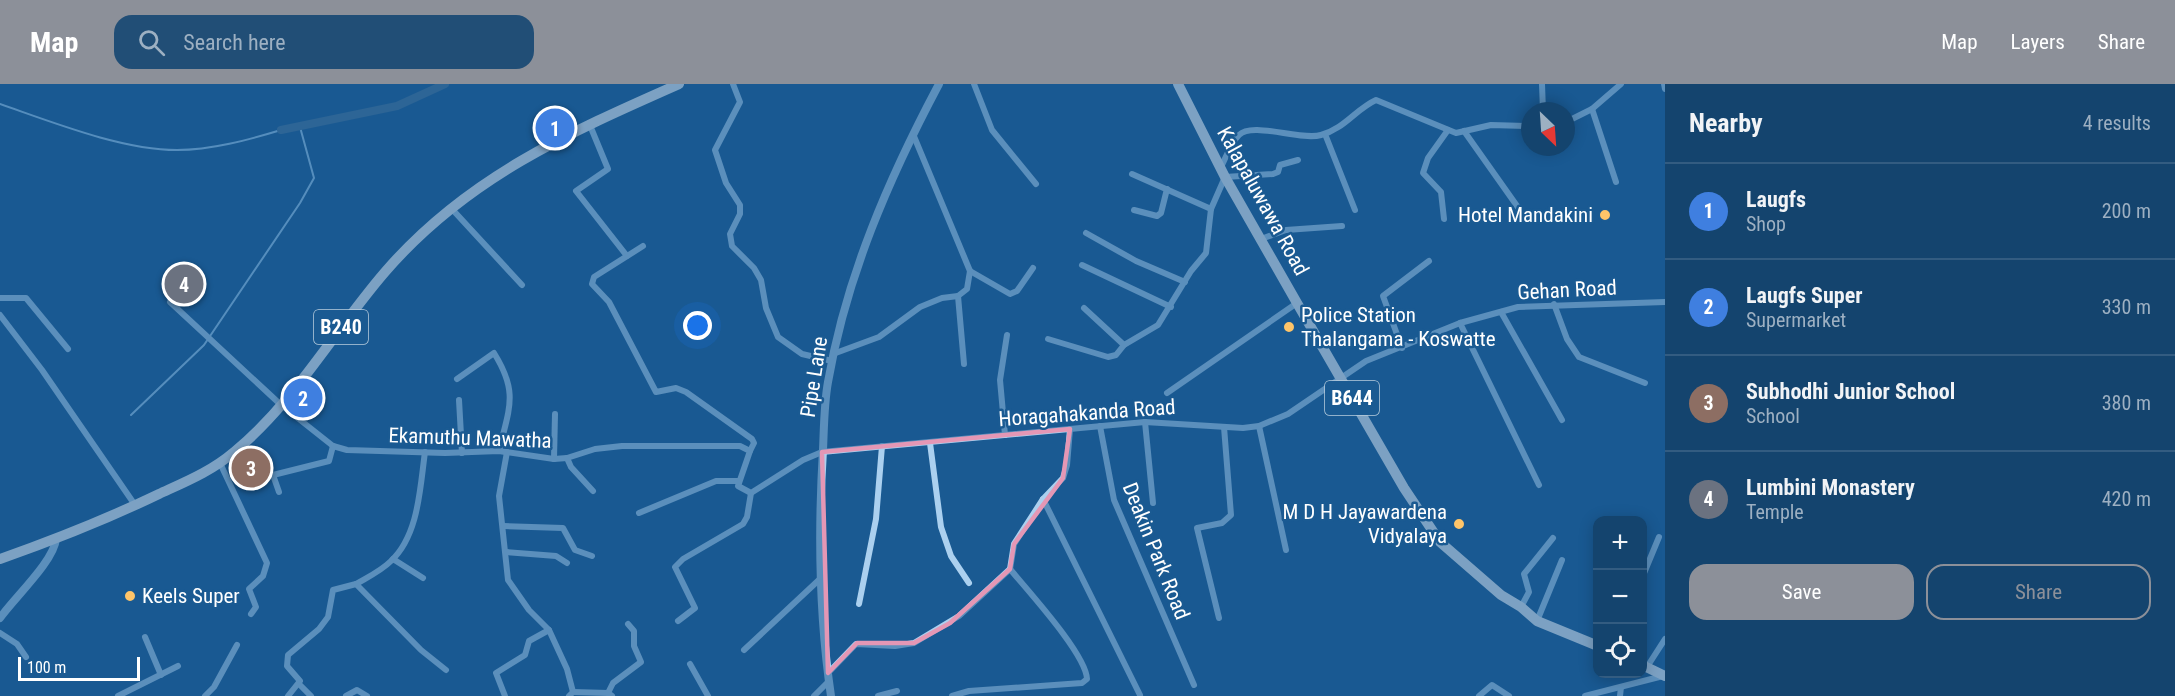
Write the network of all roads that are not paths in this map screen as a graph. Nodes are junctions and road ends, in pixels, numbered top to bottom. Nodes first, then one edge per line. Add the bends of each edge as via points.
1 (679, 84) edge
2 (733, 84) edge
3 (939, 84) edge
4 (974, 84) edge
5 (1178, 84) edge
6 (1542, 84) edge
7 (1620, 84) edge
8 (1664, 84) edge
9 (1665, 89) edge
10 (1543, 102) edge
11 (1592, 109) junction
12 (1575, 118) edge
13 (588, 123) junction
14 (1521, 126) edge
15 (1448, 130) junction
16 (1464, 131) junction
17 (913, 134) junction
18 (1325, 134) junction
19 (1298, 160) dead end
20 (1223, 172) junction
21 (1132, 174) dead end
22 (1616, 182) dead end
23 (1036, 184) dead end
24 (1167, 189) junction
25 (451, 208) junction
26 (1211, 209) junction
27 (1134, 210) dead end
28 (1355, 210) dead end
29 (1533, 215) dead end
30 (1444, 219) dead end
31 (1342, 226) dead end
32 (1086, 233) dead end
33 (1261, 238) junction
34 (643, 246) dead end
35 (627, 256) junction
36 (1429, 261) dead end
37 (1082, 265) dead end
38 (1033, 268) dead end
39 (970, 271) junction
40 (1185, 282) junction
41 (522, 285) dead end
42 (958, 296) junction
43 (0, 298) edge
44 (170, 302) dead end
45 (1665, 302) edge
46 (1297, 303) junction
47 (1554, 304) junction
48 (1171, 307) junction
49 (1084, 308) dead end
50 (1501, 312) junction
51 (0, 315) edge
52 (1460, 323) junction
53 (1007, 335) dead end
54 (1048, 339) dead end
55 (1124, 345) junction
56 (1402, 348) junction
57 (68, 349) dead end
58 (833, 357) junction
59 (964, 364) dead end
60 (1340, 377) junction
61 (457, 379) dead end
62 (1645, 383) dead end
63 (1167, 393) dead end
64 (459, 400) dead end
65 (280, 404) junction
66 (555, 414) dead end
67 (1562, 420) dead end
68 (1144, 422) junction
69 (1100, 426) junction
70 (1259, 426) junction
71 (1224, 427) junction
72 (1070, 429) junction
73 (1005, 435) junction
74 (930, 443) junction
75 (333, 446) junction
76 (882, 446) junction
77 (750, 451) junction
78 (425, 452) junction
79 (503, 452) junction
80 (822, 452) junction
81 (462, 453) junction
82 (567, 458) junction
83 (554, 459) junction
84 (220, 463) junction
85 (738, 481) junction
86 (1539, 485) dead end
87 (594, 491) dead end
88 (279, 492) dead end
89 (751, 493) junction
90 (1043, 499) junction
91 (1153, 503) dead end
92 (135, 506) junction
93 (639, 513) dead end
94 (504, 526) junction
95 (1659, 537) dead end
96 (1553, 538) dead end
97 (56, 539) junction
98 (1286, 550) dead end
99 (506, 552) junction
100 (592, 556) dead end
101 (0, 559) edge
102 (393, 559) junction
103 (1562, 560) dead end
104 (567, 563) dead end
105 (1010, 569) junction
106 (1645, 570) edge
107 (423, 578) dead end
108 (821, 578) junction
109 (969, 583) dead end
110 (356, 584) junction
111 (859, 604) dead end
112 (1521, 607) junction
113 (251, 614) dead end
114 (0, 618) edge
115 (1219, 618) dead end
116 (678, 621) dead end
117 (1537, 621) junction
118 (628, 624) dead end
119 (549, 630) junction
120 (0, 633) edge
121 (145, 637) dead end
122 (1665, 639) edge
123 (1593, 643) edge
124 (237, 645) dead end
125 (744, 650) dead end
126 (26, 657) dead end
127 (1647, 663) edge
128 (690, 664) dead end
129 (178, 666) dead end
130 (1647, 667) edge
131 (446, 670) dead end
132 (161, 675) junction
133 (1665, 676) edge
134 (829, 677) junction
135 (299, 684) junction
136 (1194, 685) dead end
137 (1621, 687) junction
138 (897, 691) dead end
139 (571, 694) edge
140 (610, 695) edge
141 (706, 695) edge
142 (1140, 695) edge
143 (118, 696) edge
144 (206, 696) edge
145 (288, 696) edge
146 (311, 696) edge
147 (346, 696) edge
148 (367, 696) edge
149 (505, 696) edge
150 (814, 696) edge
151 (831, 696) edge
152 (879, 696) edge
153 (952, 696) edge
154 (1479, 696) edge
155 (1509, 696) edge
156 (1585, 696) edge
157 (1620, 696) edge

1 - 13 main road, B240
2 - 58 street via 740,102 715,150 726,183 740,206 730,234 732,246 761,280 766,308 778,337 802,354
3 - 17 street, Pipe Lane
4 - 23 street via 992,130
5 - 20 main road, Kalapaluwawa Road / B644
6 - 10 street
7 - 11 street
8 - 9 street
11 - 12 street
11 - 22 street
13 - 25 main road, B240 via 496,174
13 - 35 street via 608,169 576,191
14 - 16 street via 1491,125
15 - 16 street
15 - 18 street via 1376,100
15 - 30 street via 1428,158 1423,173 1441,192
16 - 29 street via 1522,213
17 - 39 street
17 - 58 street, Pipe Lane via 867,240
18 - 20 street via 1291,136 1249,128 1240,133
18 - 28 street
19 - 20 street via 1281,165 1274,174
20 - 26 street
20 - 33 main road, Kalapaluwawa Road / B644
21 - 24 street
24 - 26 street
24 - 27 street via 1157,216
25 - 41 street
25 - 65 main road, B240 via 385,272
26 - 40 street via 1206,253
31 - 33 street via 1286,230
32 - 40 street
33 - 46 main road, Kalapaluwawa Road / B644
34 - 35 street
35 - 77 street via 594,277 592,284 609,302 650,383 659,393 676,388 686,392 752,439
36 - 56 street via 1383,296
37 - 48 street
38 - 39 street via 1017,291 1010,294
39 - 42 street via 968,289
40 - 48 street
42 - 58 street via 920,307 879,337
42 - 59 street
43 - 57 street via 26,298
44 - 65 street, Ekamuthu Mawatha
45 - 47 street, Gehan Road
46 - 60 main road, Kalapaluwawa Road / B644
46 - 63 street
47 - 50 street, Gehan Road
47 - 62 street via 1567,339 1579,357
48 - 55 street via 1158,325
49 - 55 street
50 - 52 street, Gehan Road
50 - 67 street
51 - 92 street
52 - 56 street, Gehan Road
52 - 86 street
53 - 73 street via 1000,380
54 - 55 street via 1108,357 1116,355
56 - 60 street, Gehan Road via 1366,361
58 - 80 street, Pipe Lane
60 - 70 street, Horagahakanda Road via 1288,414
60 - 112 main road, Kalapaluwawa Road / B644 via 1440,542 1501,595
61 - 79 street via 494,353 511,389
64 - 81 street
65 - 75 street, Ekamuthu Mawatha
65 - 84 main road, B240 via 253,435
66 - 83 street
68 - 69 street, Horagahakanda Road
68 - 71 street, Horagahakanda Road
68 - 91 street
69 - 72 street, Horagahakanda Road
69 - 136 street, Deakin Park Road via 1114,500
70 - 71 street, Horagahakanda Road
70 - 98 street
71 - 115 street via 1231,515 1222,523 1197,528
72 - 73 street, Horagahakanda Road
72 - 90 street via 1063,477
73 - 74 street, Horagahakanda Road
74 - 76 street, Horagahakanda Road
74 - 109 street via 941,526 951,556
75 - 78 street, Ekamuthu Mawatha via 347,450
75 - 88 street via 329,461 273,475
76 - 80 street, Horagahakanda Road
76 - 111 street via 876,519
77 - 82 street, Ekamuthu Mawatha via 740,446 622,446
77 - 85 street
78 - 81 street, Ekamuthu Mawatha
78 - 102 street via 415,516
79 - 81 street, Ekamuthu Mawatha
79 - 83 street, Ekamuthu Mawatha
79 - 94 street via 500,496
80 - 89 street
80 - 108 street, Pipe Lane
82 - 83 street, Ekamuthu Mawatha
82 - 87 street
84 - 92 main road, B240
84 - 113 street via 267,563 263,576 249,589 256,607
85 - 89 street via 740,488
85 - 93 street via 716,481
89 - 116 street via 743,524 675,567 694,608
90 - 105 street via 1014,544
90 - 142 street
92 - 97 main road, B240
94 - 99 street
94 - 100 street via 563,528 575,550
95 - 106 street
96 - 112 street via 1524,574 1529,592
97 - 101 main road, B240
97 - 114 street via 51,557
99 - 104 street via 556,556
99 - 119 street via 508,580
102 - 107 street
102 - 110 street
103 - 117 street
105 - 134 street via 950,623 914,643 856,644
105 - 153 street via 1083,664 1087,679 1082,683 969,691
108 - 125 street
108 - 134 street, Pipe Lane
110 - 131 street
110 - 135 street via 333,590 328,617 288,655 287,666
112 - 117 main road, Kalapaluwawa Road / B644
117 - 123 main road, Kalapaluwawa Road / B644
118 - 140 street via 634,631 634,646 641,662 613,683
119 - 139 street via 567,669
119 - 149 street via 529,641 525,655 496,673
120 - 126 street via 17,644
121 - 132 street
122 - 127 street
124 - 144 street
128 - 141 street
129 - 132 street
130 - 133 main road
132 - 143 street
133 - 137 street
134 - 150 street
134 - 151 street, Pipe Lane
135 - 145 street
135 - 146 street
137 - 156 street
137 - 157 street
138 - 152 street
139 - 140 street
147 - 148 street via 357,690
154 - 155 street via 1492,685

